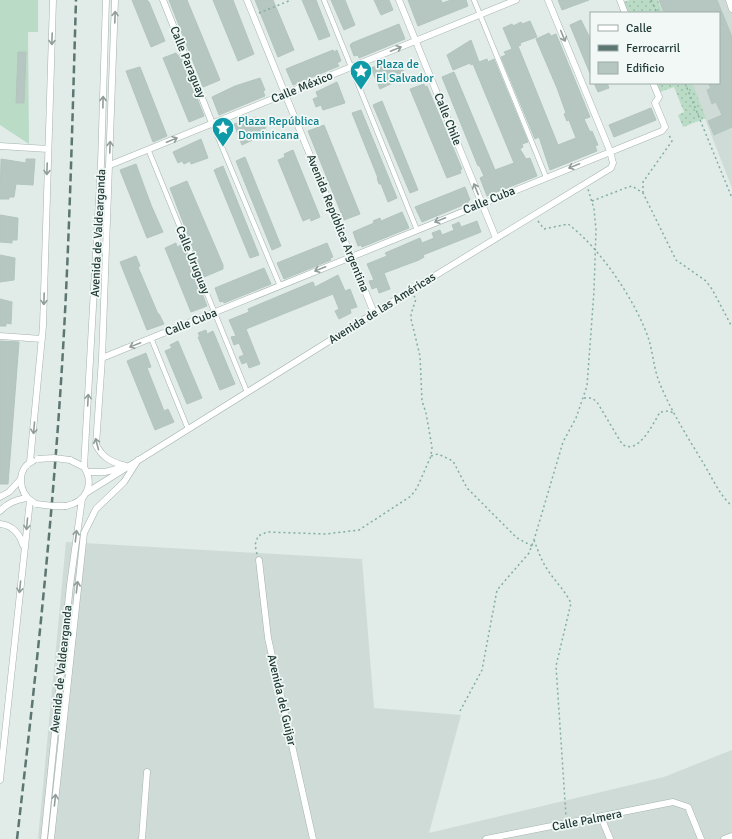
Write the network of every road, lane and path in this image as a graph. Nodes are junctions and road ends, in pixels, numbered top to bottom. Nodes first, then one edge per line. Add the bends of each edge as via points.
1 (53, 0) edge
2 (106, 0) edge
3 (115, 0) edge
4 (163, 0) edge
5 (247, 0) edge
6 (291, 0) edge
7 (324, 0) edge
8 (399, 0) edge
9 (474, 0) edge
10 (516, 0) edge
11 (548, 0) edge
12 (620, 0) edge
13 (652, 0) edge
14 (728, 0) edge
15 (732, 9) edge
16 (625, 12) edge
17 (657, 12) edge
18 (253, 15) junction
19 (480, 15) junction
20 (416, 41) junction
21 (351, 67) junction
22 (653, 84) edge
23 (685, 84) edge
24 (285, 94) junction
25 (212, 123) junction
26 (664, 129) junction
27 (0, 146) edge
28 (48, 149) junction
29 (148, 149) junction
30 (610, 151) junction
31 (110, 165) junction
32 (546, 177) junction
33 (586, 183) junction
34 (643, 193) junction
35 (732, 198) edge
36 (592, 201) junction
37 (482, 203) junction
38 (534, 214) junction
39 (417, 230) junction
40 (496, 238) junction
41 (595, 250) junction
42 (351, 256) junction
43 (280, 286) junction
44 (411, 290) junction
45 (215, 312) junction
46 (374, 313) junction
47 (732, 326) edge
48 (0, 336) edge
49 (42, 338) junction
50 (151, 338) junction
51 (102, 358) junction
52 (247, 392) junction
53 (583, 398) junction
54 (674, 413) junction
55 (97, 414) junction
56 (188, 429) junction
57 (85, 448) junction
58 (431, 456) junction
59 (138, 460) junction
60 (30, 462) junction
61 (126, 466) junction
62 (85, 469) junction
63 (20, 479) junction
64 (86, 493) junction
65 (0, 497) edge
66 (28, 499) junction
67 (82, 499) junction
68 (732, 506) edge
69 (0, 511) edge
70 (0, 524) edge
71 (534, 540) junction
72 (532, 546) junction
73 (24, 548) junction
74 (259, 560) joint
75 (460, 710) dead end
76 (147, 772) dead end
77 (0, 780) edge
78 (601, 817) junction
79 (567, 824) junction
80 (518, 836) edge
81 (732, 836) edge
82 (44, 839) edge
83 (51, 839) edge
84 (142, 839) edge
85 (313, 839) edge
86 (486, 839) edge
87 (610, 839) edge
88 (701, 839) edge
89 (724, 839) edge

1 -> 28 street
57 -> 2 street, Avenida de Valdearganda via 102,164
31 -> 3 street
4 - 25 street, Calle Paraguay
5 - 18 street, Avenida República Argentina
6 - 18 path
7 - 21 street
8 - 20 street, Calle Chile
9 - 19 street
10 - 19 street, Calle México
11 -> 30 street
12 - 16 street
13 - 17 path
14 - 15 street
18 - 24 street, Avenida República Argentina
19 - 20 street, Calle México
19 - 32 street
21 -> 20 street, Calle México
37 -> 20 street, Calle Chile
21 - 24 street, Calle México
21 - 39 street
22 - 26 street via 659,97 655,103
23 - 35 path
24 - 25 street, Calle México
24 - 42 street, Avenida República Argentina
29 -> 25 street, Calle México
25 - 43 street
26 - 30 street, Calle Cuba
26 - 34 path via 672,141 643,182
27 - 28 street
28 -> 49 street
29 - 31 street, Calle México
29 - 45 street, Calle Uruguay
30 -> 32 street, Calle Cuba
30 - 33 street, Avenida de las Américas via 613,166
31 - 51 street
32 - 37 street, Calle Cuba
33 - 36 path
33 - 38 street, Avenida de las Américas
34 - 36 path via 632,186
34 - 47 path via 676,260 706,281
36 - 41 path via 596,230
37 -> 39 street, Calle Cuba
37 - 40 street, Calle Chile
38 - 40 street, Avenida de las Américas
38 - 41 path via 544,230 568,224
39 - 42 street, Calle Cuba
40 - 44 street, Avenida de las Américas
41 - 53 path via 587,386
41 - 54 path via 621,285 642,323 649,340 659,382
42 -> 43 street, Calle Cuba
42 - 46 street, Avenida República Argentina
43 - 45 street, Calle Cuba
44 - 46 street, Avenida de las Américas
44 - 58 path via 416,299 410,314 420,356 422,401 432,447
45 - 50 street, Calle Cuba
45 - 52 street, Calle Uruguay
46 - 52 street, Avenida de las Américas
48 - 49 street
49 -> 60 street
50 -> 51 street, Calle Cuba
50 - 56 street
51 - 55 street
52 - 56 street, Avenida de las Américas
53 - 54 path via 592,398 597,402 622,444 628,447 633,447 641,441 660,412
53 - 71 path via 563,442
54 - 68 path
55 - 57 street
61 -> 55 street via 102,456 96,445
56 - 59 street, Avenida de las Américas
57 - 62 street, Avenida de Valdearganda
58 - 72 path via 438,454 453,461 467,488 517,538
58 - 74 path via 411,496 368,525 348,533 267,532 258,536 255,545
59 - 61 street, Avenida de las Américas
59 - 64 street, Avenida de las Américas
83 -> 59 street via 84,533 96,509 124,482
60 - 62 street, bridge via 54,458 70,460
60 - 63 street
61 - 62 street, Avenida de las Américas via 105,472
62 - 64 street via 89,482
63 - 65 street via 9,492
63 - 66 street via 21,490
64 - 67 street
66 - 67 street, bridge via 36,504 66,506 76,504
66 - 69 street via 16,499
66 -> 73 street
82 -> 67 street, Avenida de Valdearganda via 70,584
70 - 73 street via 10,526 21,538
71 - 72 path
71 - 79 path via 549,572 571,603 556,666
72 - 75 path via 529,553 497,590 482,670
73 -> 77 street
74 - 85 street, Avenida del Guijar via 268,638
76 - 84 street
78 - 79 street, Calle Palmera
78 - 87 street
78 - 88 street, Calle Palmera via 673,802 688,807
79 - 80 street, Calle Palmera
80 - 86 street, Calle Palmera
81 - 89 street

